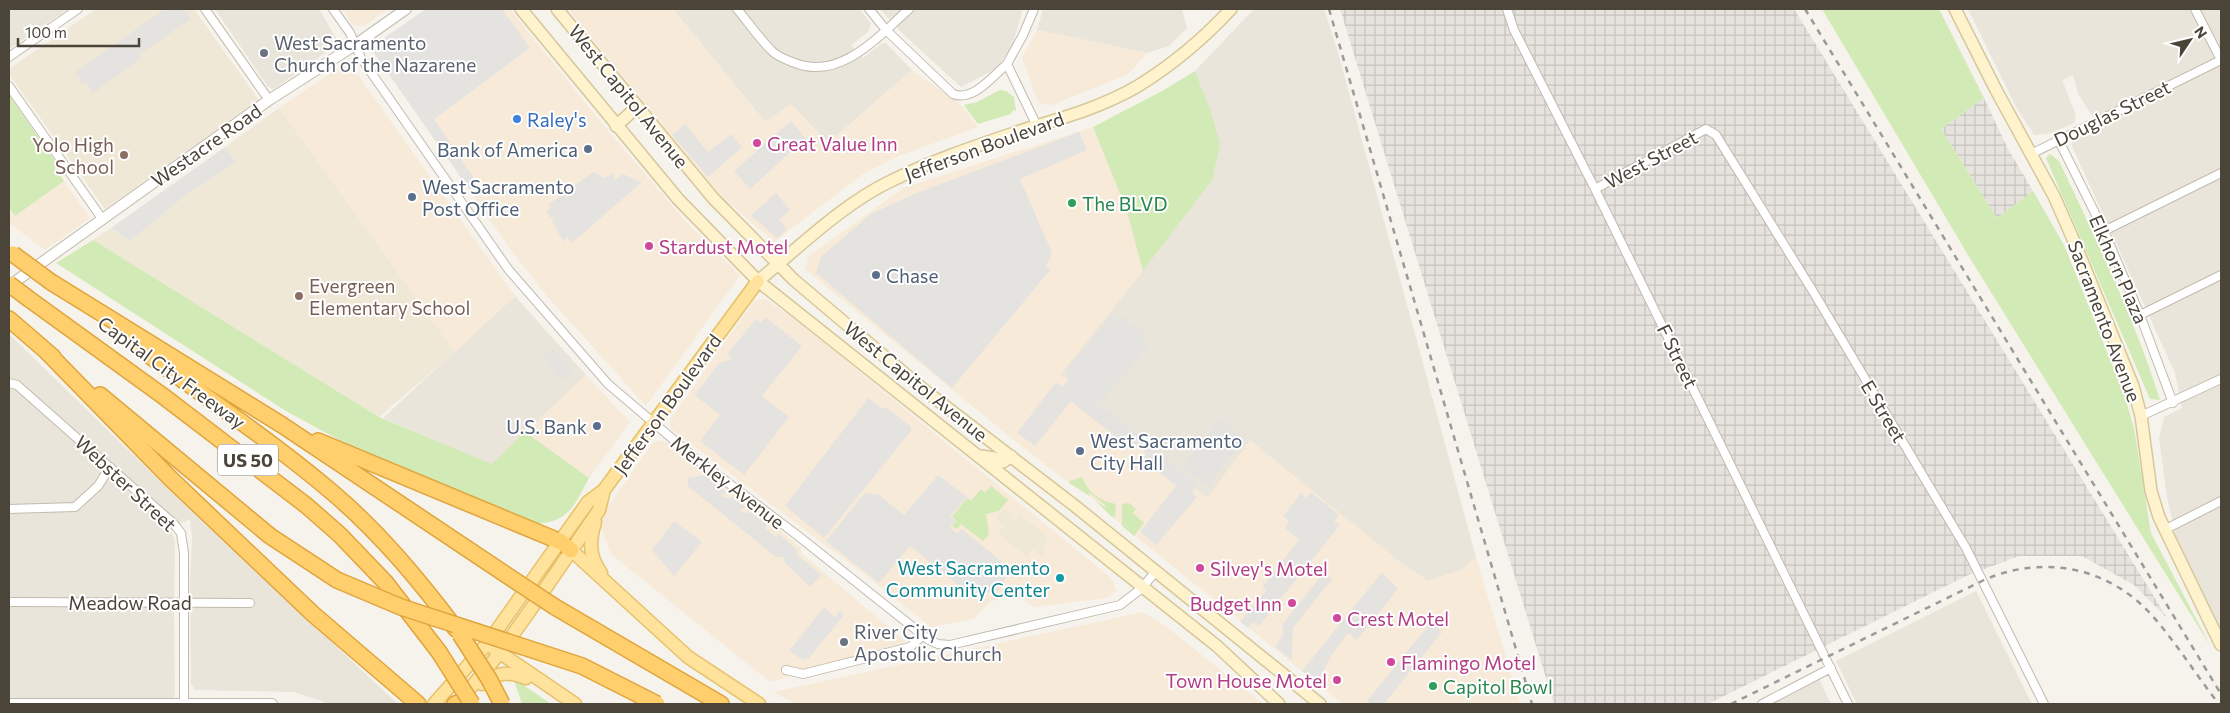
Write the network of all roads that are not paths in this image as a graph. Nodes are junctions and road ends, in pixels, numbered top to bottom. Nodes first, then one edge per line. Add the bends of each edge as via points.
1 (78, 9) edge
2 (205, 9) edge
3 (333, 9) edge
4 (406, 9) edge
5 (521, 9) edge
6 (557, 9) edge
7 (737, 9) edge
8 (869, 9) edge
9 (909, 9) edge
10 (1034, 9) edge
11 (1231, 9) edge
12 (1507, 9) edge
13 (1955, 9) edge
14 (2195, 9) edge
15 (886, 30) junction
16 (355, 45) junction
17 (9, 57) edge
18 (2221, 60) edge
19 (1007, 64) junction
20 (9, 86) edge
21 (269, 100) junction
22 (637, 107) junction
23 (616, 126) junction
24 (1037, 126) junction
25 (1706, 130) joint
26 (2058, 139) junction
27 (2031, 154) junction
28 (2221, 173) edge
29 (1595, 189) junction
30 (103, 220) junction
31 (2104, 230) junction
32 (11, 252) edge
33 (778, 264) junction
34 (2221, 275) edge
35 (758, 281) junction
36 (52, 282) junction
37 (9, 285) edge
38 (2140, 315) junction
39 (9, 318) edge
40 (45, 350) junction
41 (2221, 379) edge
42 (9, 383) edge
43 (894, 388) junction
44 (936, 399) junction
45 (2172, 403) junction
46 (2142, 416) junction
47 (653, 422) junction
48 (282, 425) junction
49 (980, 456) junction
50 (1011, 456) junction
51 (110, 467) junction
52 (604, 490) junction
53 (2221, 501) edge
54 (9, 509) edge
55 (598, 510) junction
56 (2164, 530) junction
57 (566, 546) junction
58 (1155, 572) junction
59 (1142, 588) junction
60 (616, 591) junction
61 (9, 602) edge
62 (184, 602) junction
63 (250, 603) dead end
64 (922, 636) junction
65 (487, 644) junction
66 (2221, 645) edge
67 (499, 654) junction
68 (1831, 668) junction
69 (786, 670) dead end
70 (557, 693) junction
71 (462, 701) edge
72 (9, 704) edge
73 (184, 704) edge
74 (272, 704) edge
75 (418, 704) edge
76 (434, 704) edge
77 (502, 704) edge
78 (575, 704) edge
79 (657, 704) edge
80 (720, 704) edge
81 (759, 704) edge
82 (1279, 704) edge
83 (1320, 704) edge
84 (1762, 704) edge
85 (1848, 704) edge
86 (2044, 704) edge

1 - 17 street
2 - 21 street
3 - 16 street, Merkley Avenue
4 - 16 street, Westacre Road
5 - 23 main road, West Capitol Avenue
6 - 22 main road, West Capitol Avenue
7 - 15 street via 772,52 800,66 833,66 855,55
8 - 15 street
9 - 15 street
10 - 19 street
11 - 24 main road, Jefferson Boulevard via 1181,56 1138,86 1081,112
12 - 29 street, F Street via 1514,30
13 - 27 main road, Sacramento Avenue
14 - 18 street
15 - 19 street via 946,88 960,97 969,95
16 - 21 street, Westacre Road
16 - 47 street, Merkley Avenue via 508,269 608,384
18 - 26 street, Douglas Street
19 - 24 street
20 - 30 street
21 - 30 street, Westacre Road
22 - 23 main road
22 - 33 main road, West Capitol Avenue via 713,198
23 - 35 main road, West Capitol Avenue via 681,202
24 - 33 main road, Jefferson Boulevard via 946,156 889,182 866,195
25 - 29 street, West Street
25 - 86 street, E Street via 1716,134 1742,174 1966,548
26 - 27 street, Douglas Street
26 - 31 street, Elkhorn Plaza
27 - 46 main road, Sacramento Avenue via 2080,255 2121,354
28 - 31 street
29 - 68 street, F Street
30 - 37 street, Westacre Road
31 - 38 street, Elkhorn Plaza
32 - 36 highway, Capital City Freeway / US 50, bridge
33 - 35 main road, Jefferson Boulevard
33 - 44 main road, West Capitol Avenue
34 - 38 street
35 - 43 main road, West Capitol Avenue
35 - 47 main road, Jefferson Boulevard
36 - 48 highway
36 - 77 highway, Capital City Freeway / US 50, bridge via 334,494 396,554 460,634
37 - 71 highway, Capital City Freeway / US 50, bridge via 163,396 340,535 386,583 439,652
38 - 45 street, Elkhorn Plaza
39 - 40 highway
40 - 75 highway via 171,479 313,614
40 - 79 highway, bridge via 270,536 337,580 400,607 582,666
41 - 45 street
42 - 51 street, Webster Street via 17,385
43 - 44 main road via 929,402
43 - 49 main road, West Capitol Avenue
44 - 50 main road, West Capitol Avenue
45 - 46 street
46 - 56 main road, Sacramento Avenue via 2151,491
47 - 52 main road, Jefferson Boulevard
47 - 64 street, Merkley Avenue
48 - 57 highway
48 - 80 highway, bridge via 555,607
49 - 50 main road via 1003,462
49 - 59 main road, West Capitol Avenue
50 - 58 main road, West Capitol Avenue
51 - 54 street via 98,486 75,507
51 - 62 street, Webster Street via 181,532
52 - 55 main road, Jefferson Boulevard
52 - 57 main road, Jefferson Boulevard via 588,502
53 - 56 street
55 - 57 main road, Jefferson Boulevard
55 - 60 main road via 590,536 591,553 600,572
56 - 66 main road, Sacramento Avenue
57 - 60 main road
57 - 65 main road, Jefferson Boulevard
57 - 67 main road, Jefferson Boulevard
58 - 59 street, Merkley Avenue
58 - 83 main road, West Capitol Avenue
59 - 64 street, Merkley Avenue via 1120,605 950,645 933,643
59 - 82 main road, West Capitol Avenue via 1217,646
60 - 81 main road via 688,657
61 - 62 street, Meadow Road
62 - 63 street, Meadow Road
62 - 73 street, Webster Street
64 - 69 street via 910,648 803,674
65 - 67 main road
65 - 76 main road, Jefferson Boulevard
67 - 70 main road
67 - 71 main road, Jefferson Boulevard
68 - 84 street
68 - 85 street, F Street
70 - 71 main road via 511,673 497,675
70 - 78 main road
72 - 73 street
73 - 74 street

